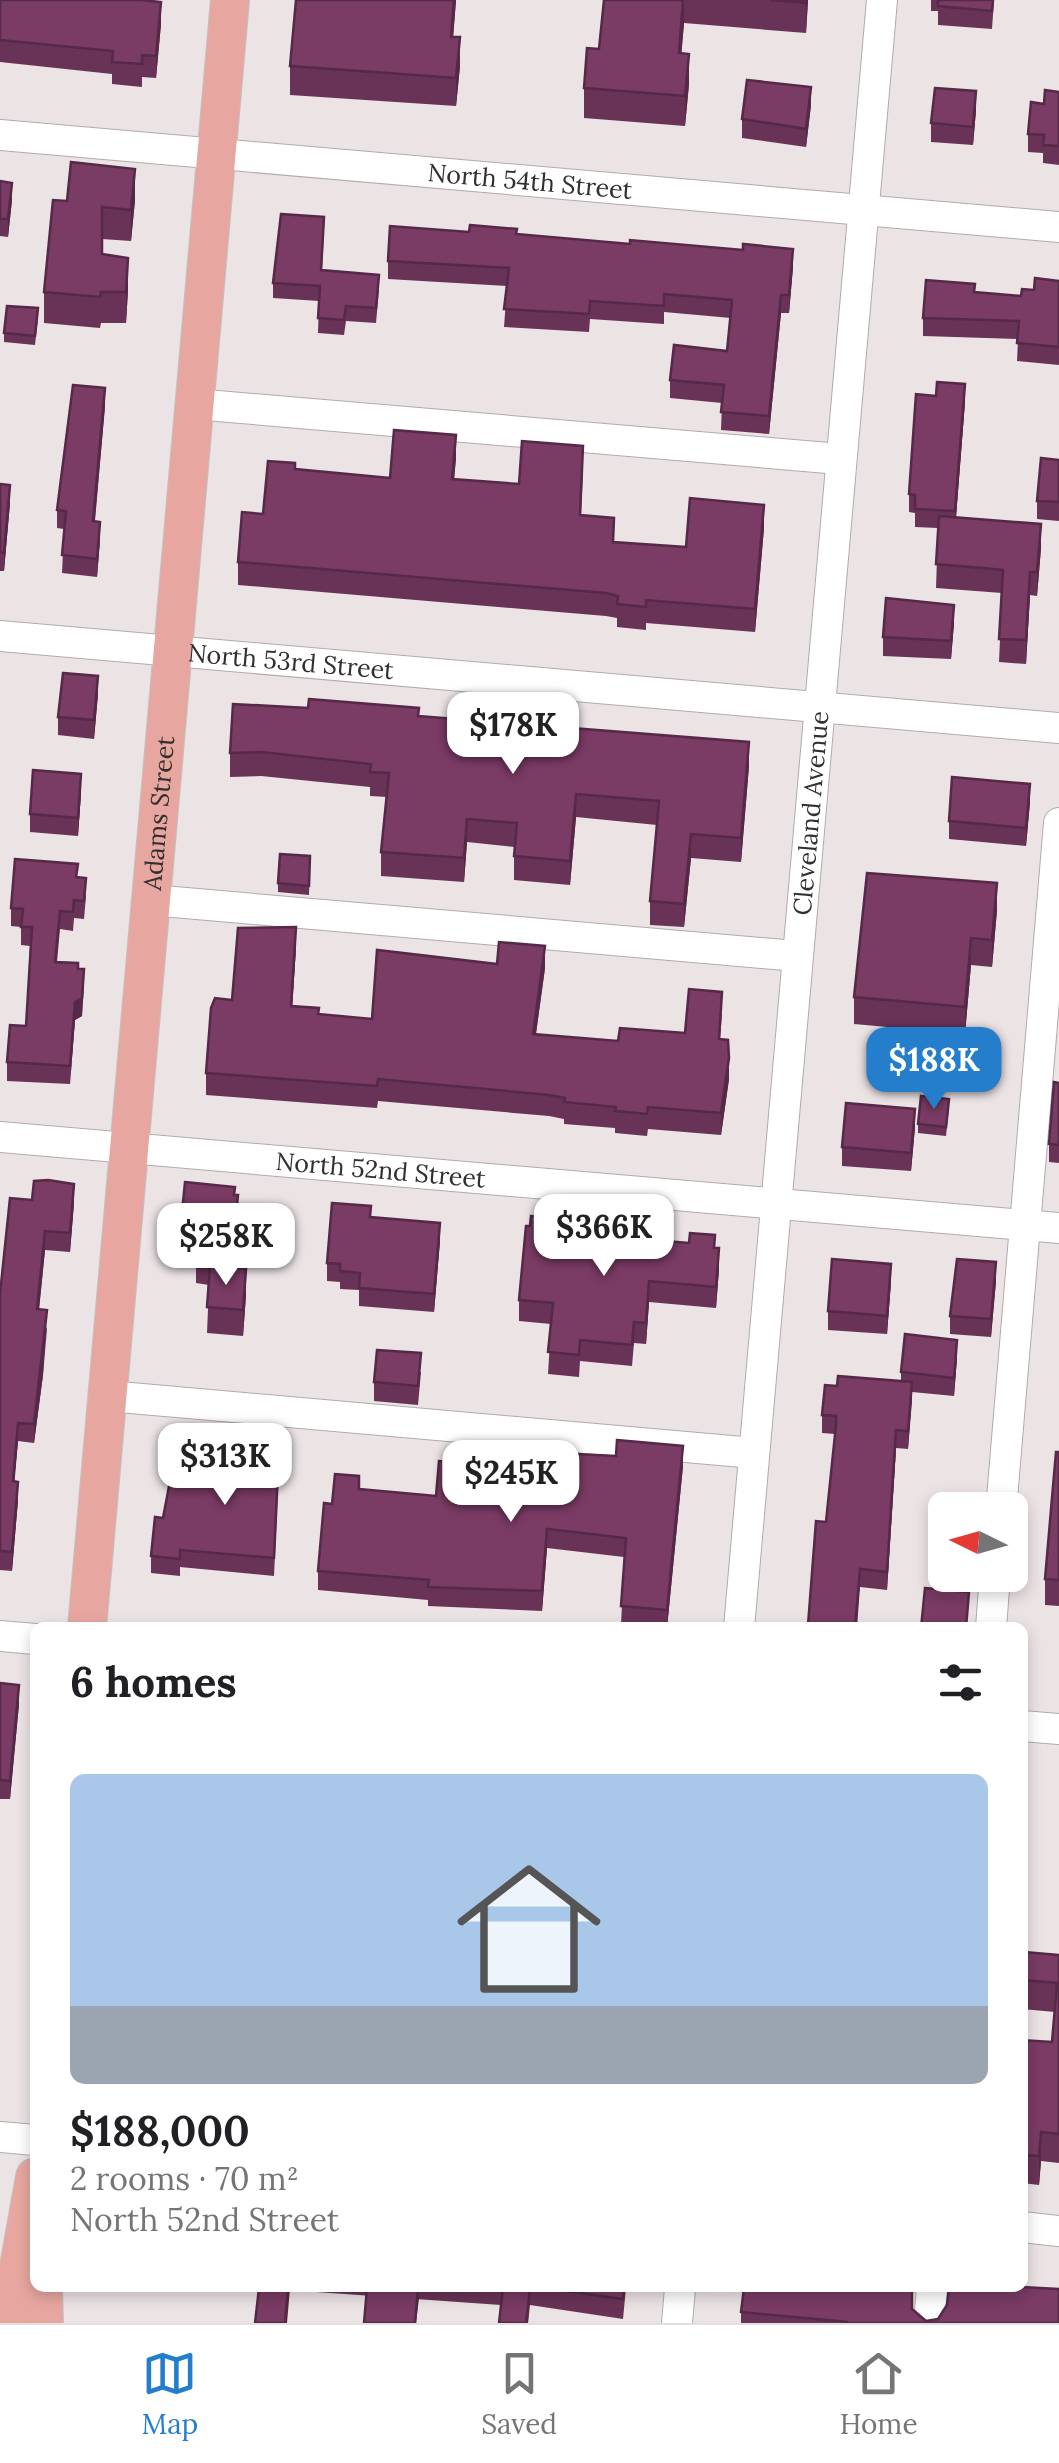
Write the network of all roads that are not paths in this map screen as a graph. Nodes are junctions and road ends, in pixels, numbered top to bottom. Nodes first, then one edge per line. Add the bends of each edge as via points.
1 (230, 0) edge
2 (882, 0) edge
3 (0, 135) edge
4 (216, 153) junction
5 (863, 209) junction
6 (1059, 228) edge
7 (194, 404) junction
8 (840, 459) junction
9 (0, 636) edge
10 (173, 650) junction
11 (820, 706) junction
12 (1059, 728) edge
13 (1059, 823) edge
14 (150, 900) junction
15 (796, 956) junction
16 (0, 1137) edge
17 (130, 1147) junction
18 (776, 1202) junction
19 (1025, 1224) junction
20 (1059, 1228) edge
21 (108, 1396) junction
22 (754, 1453) junction
23 (1002, 1492) edge
24 (993, 1592) edge
25 (89, 1622) edge
26 (740, 1622) edge
27 (991, 1622) edge
28 (0, 1636) edge
29 (30, 1639) edge
30 (1028, 1726) edge
31 (1059, 1729) edge
32 (0, 2138) edge
33 (30, 2140) edge
34 (30, 2205) edge
35 (1028, 2228) edge
36 (1059, 2231) edge
37 (43, 2292) edge
38 (680, 2292) edge
39 (932, 2292) edge
40 (9, 2323) edge
41 (44, 2323) edge
42 (677, 2323) edge
43 (929, 2323) edge

1 - 4 main road, Adams Street
2 - 5 street, Cleveland Avenue
3 - 4 street, North 54th Street
4 - 5 street, North 54th Street
4 - 7 main road, Adams Street
5 - 6 street, North 54th Street
5 - 8 street, Cleveland Avenue
7 - 8 street
7 - 10 main road, Adams Street
8 - 11 street, Cleveland Avenue
9 - 10 street, North 53rd Street
10 - 11 street, North 53rd Street
10 - 14 main road, Adams Street
11 - 12 street, North 53rd Street
11 - 15 street, Cleveland Avenue
13 - 19 street
14 - 15 street
14 - 17 main road, Adams Street
15 - 18 street, Cleveland Avenue
16 - 17 street, North 52nd Street
17 - 18 street, North 52nd Street
17 - 21 main road, Adams Street
18 - 19 street, North 52nd Street
18 - 22 street, Cleveland Avenue
19 - 20 street, North 52nd Street
19 - 23 street
21 - 22 street
21 - 25 main road, Adams Street
22 - 26 street, Cleveland Avenue
24 - 27 street
28 - 29 street
30 - 31 street
32 - 33 street
34 - 40 main road
35 - 36 street
37 - 41 main road
38 - 42 street
39 - 43 street

